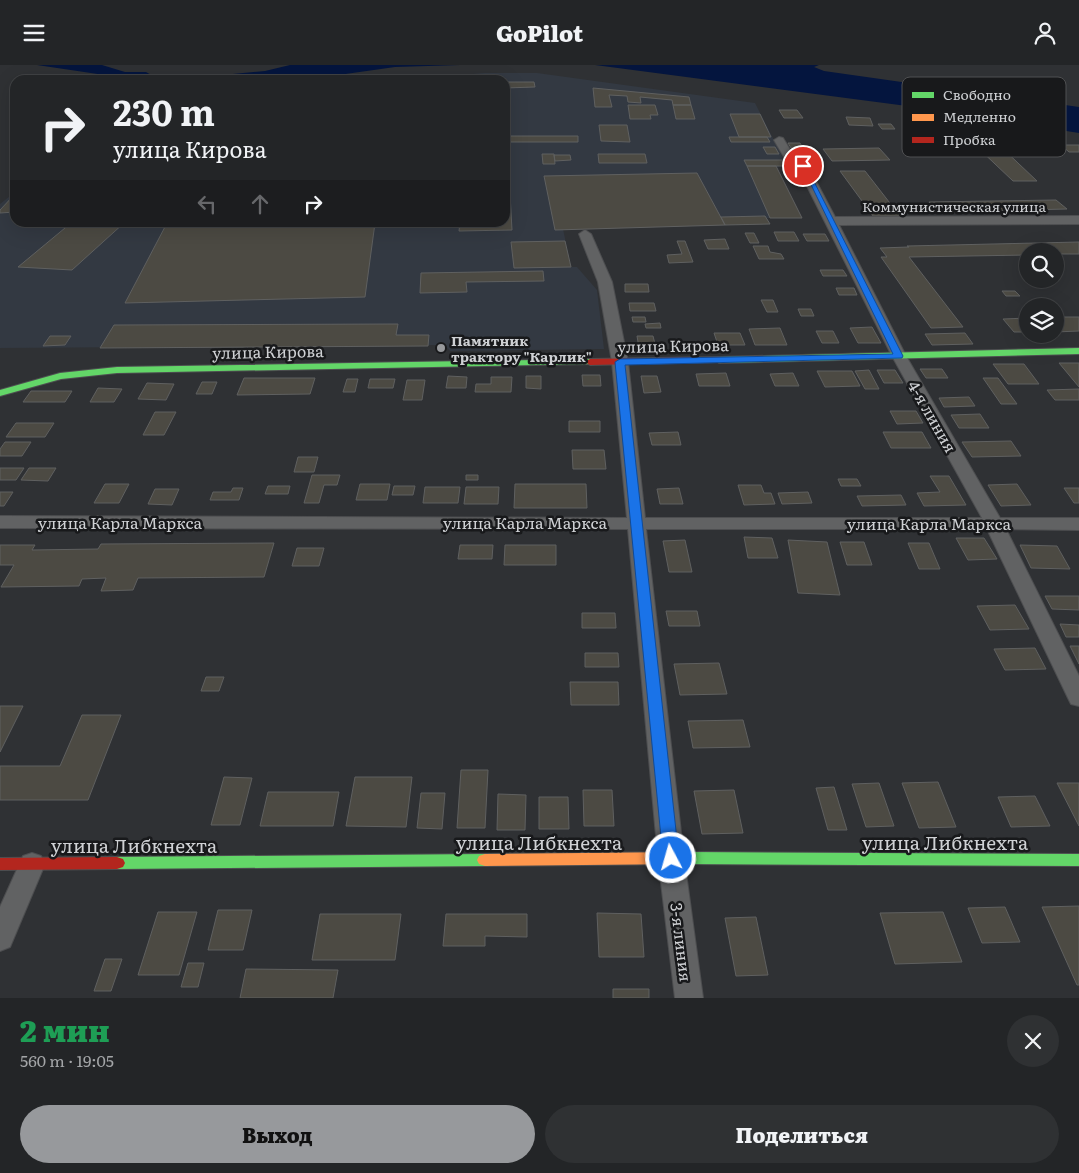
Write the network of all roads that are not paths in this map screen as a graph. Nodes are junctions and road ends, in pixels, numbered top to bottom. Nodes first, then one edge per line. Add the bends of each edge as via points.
1 (779, 140) dead end
2 (1079, 220) edge
3 (830, 221) junction
4 (585, 234) dead end
5 (1079, 351) edge
6 (899, 356) junction
7 (620, 362) junction
8 (0, 393) edge
9 (0, 522) edge
10 (636, 522) junction
11 (994, 523) junction
12 (1079, 524) edge
13 (1079, 698) edge
14 (671, 858) junction
15 (1079, 859) edge
16 (0, 863) edge
17 (32, 863) junction
18 (0, 939) edge
19 (689, 998) edge

1 - 3 street, 4-я линия via 788,155 803,166
2 - 3 street, Коммунистическая улица
3 - 6 street, 4-я линия
4 - 7 street, 3-я линия via 605,282
5 - 6 street, улица Кирова
6 - 7 street, улица Кирова
6 - 11 street, 4-я линия
7 - 8 street, улица Кирова via 117,370 60,376
7 - 10 street, 3-я линия
9 - 10 street, улица Карла Маркса
10 - 11 street, улица Карла Маркса
10 - 14 street, 3-я линия
11 - 12 street, улица Карла Маркса
11 - 13 street, 4-я линия
14 - 15 street, улица Либкнехта
14 - 17 street, улица Либкнехта
14 - 19 street, 3-я линия
16 - 17 street, улица Либкнехта
17 - 18 street

